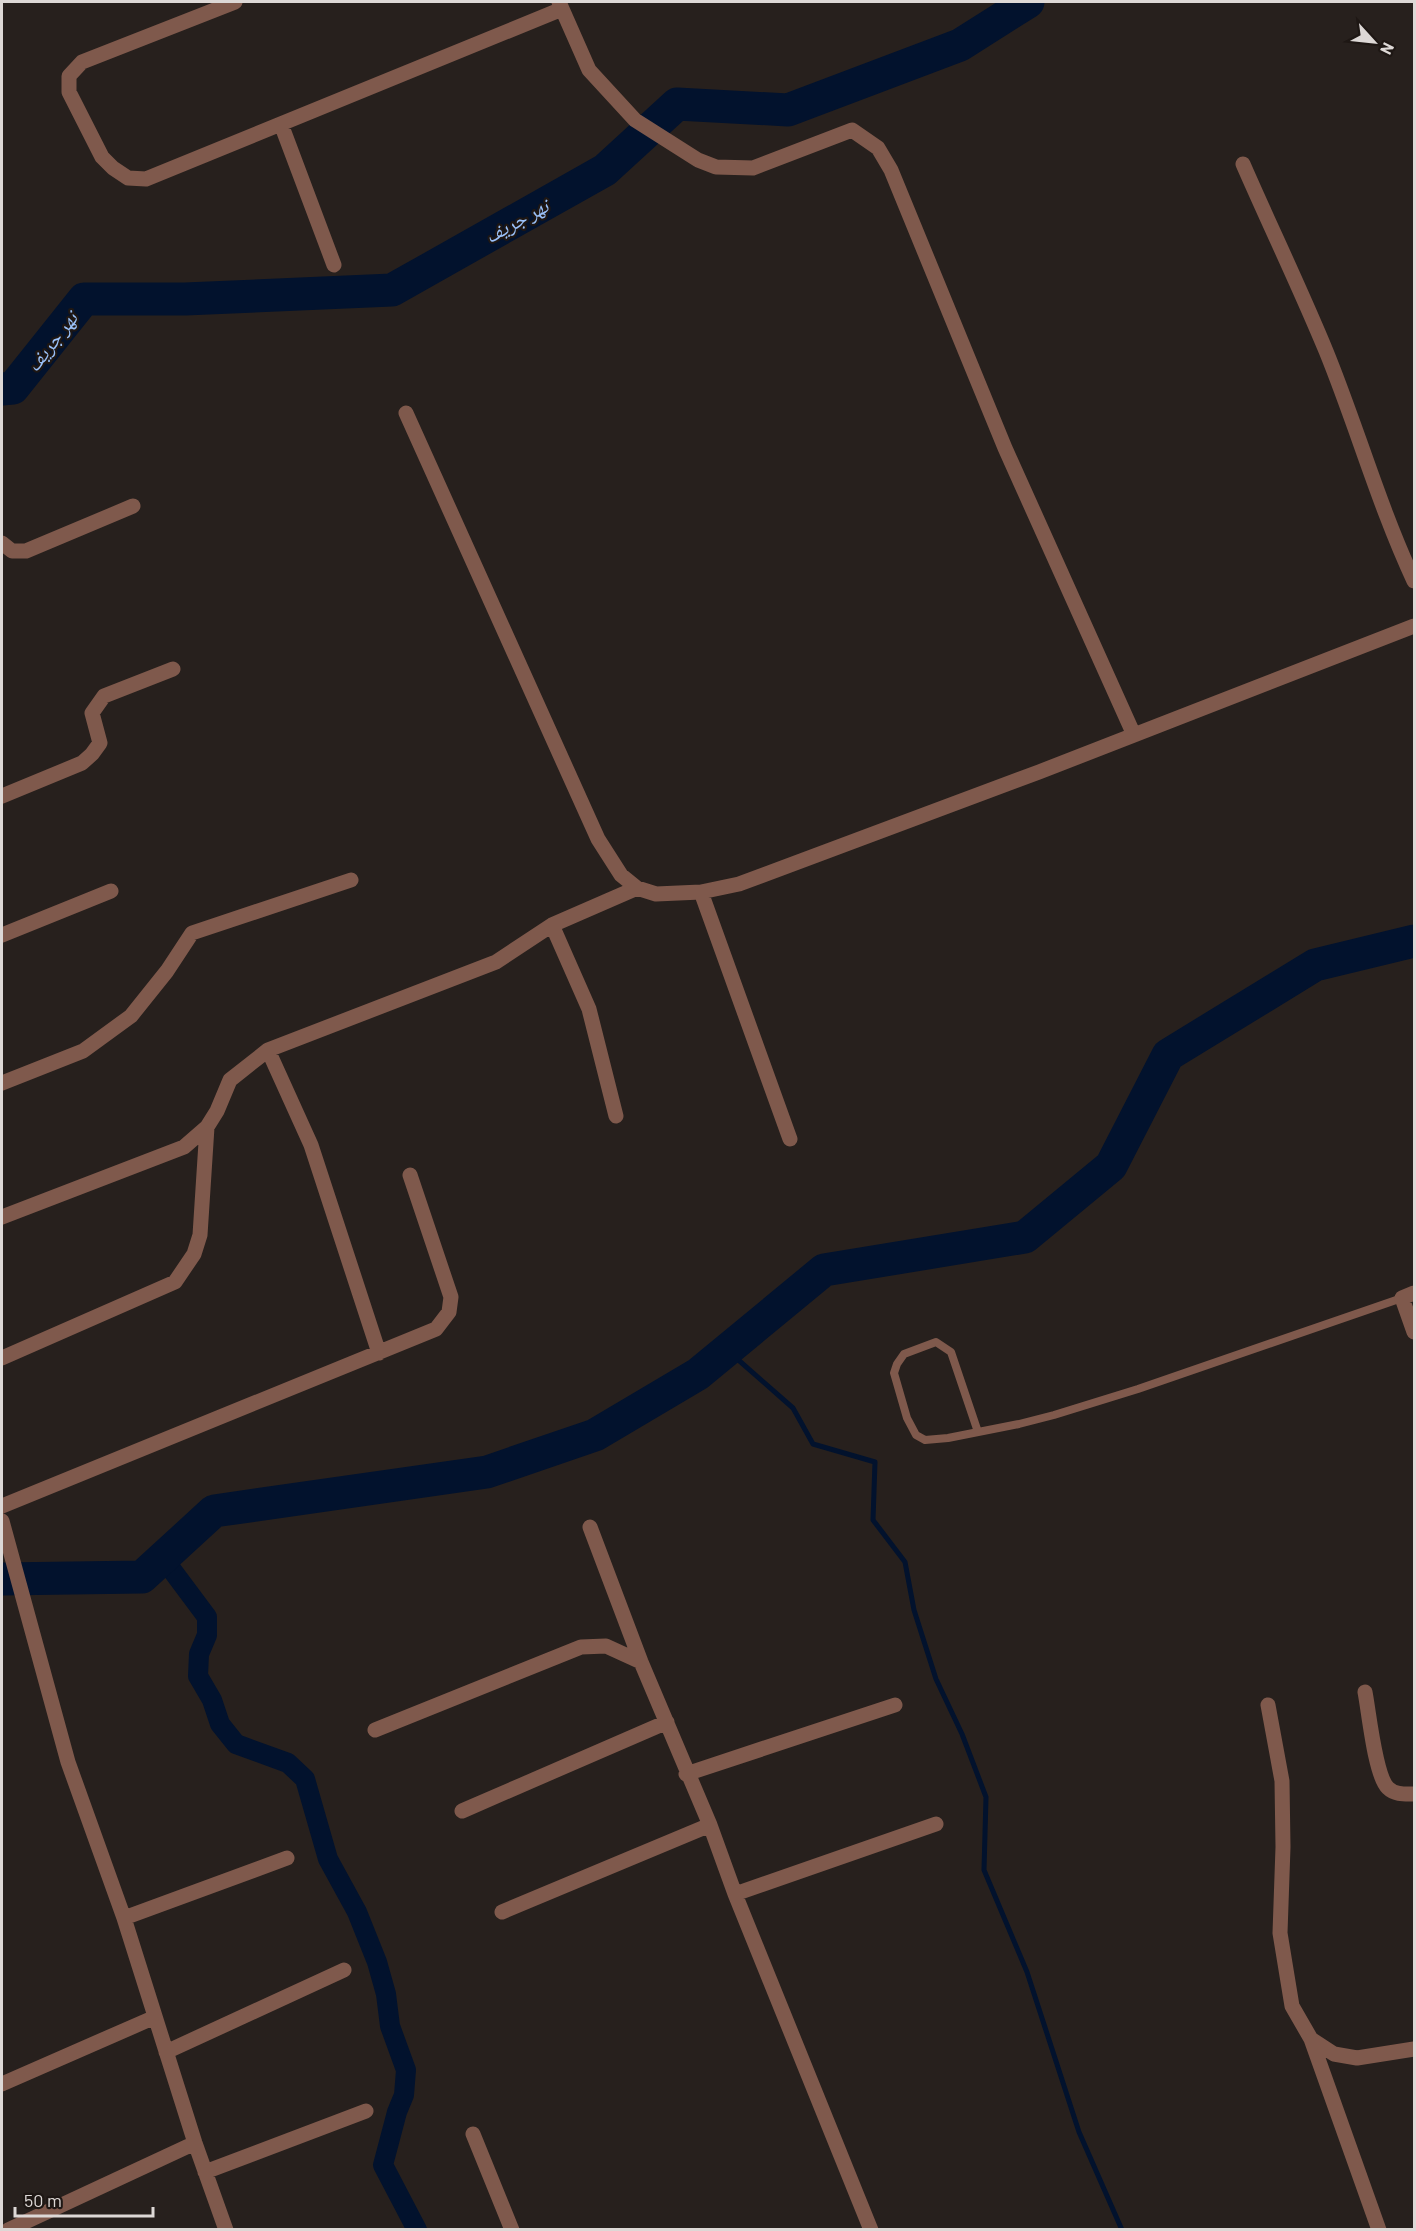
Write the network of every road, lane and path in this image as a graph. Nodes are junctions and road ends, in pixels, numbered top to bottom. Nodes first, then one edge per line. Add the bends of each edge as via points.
1 (235, 2) edge
2 (560, 5) edge
3 (281, 124) junction
4 (1243, 164) dead end
5 (334, 265) dead end
6 (406, 413) dead end
7 (133, 506) dead end
8 (2, 543) edge
9 (1414, 580) edge
10 (1414, 626) edge
11 (173, 669) dead end
12 (1134, 735) junction
13 (2, 796) edge
14 (351, 880) dead end
15 (637, 888) junction
16 (111, 891) dead end
17 (701, 891) junction
18 (552, 925) junction
19 (2, 935) edge
20 (268, 1050) junction
21 (2, 1083) edge
22 (616, 1116) dead end
23 (207, 1127) junction
24 (790, 1139) dead end
25 (410, 1174) dead end
26 (2, 1217) edge
27 (1408, 1295) edge
28 (1414, 1332) edge
29 (379, 1353) junction
30 (2, 1358) edge
31 (978, 1432) junction
32 (2, 1506) edge
33 (2, 1521) edge
34 (590, 1527) dead end
35 (641, 1662) junction
36 (1365, 1692) dead end
37 (895, 1705) dead end
38 (1268, 1705) dead end
39 (667, 1722) junction
40 (375, 1731) dead end
41 (686, 1774) junction
42 (1414, 1794) edge
43 (462, 1811) dead end
44 (936, 1824) dead end
45 (710, 1826) junction
46 (287, 1858) dead end
47 (735, 1894) junction
48 (502, 1912) dead end
49 (124, 1918) junction
50 (344, 1970) dead end
51 (155, 2017) junction
52 (1311, 2039) junction
53 (1414, 2049) edge
54 (166, 2052) junction
55 (2, 2084) edge
56 (366, 2111) dead end
57 (472, 2134) dead end
58 (195, 2143) junction
59 (206, 2172) junction
60 (8, 2229) edge
61 (226, 2229) edge
62 (512, 2229) edge
63 (872, 2229) edge
64 (1379, 2229) edge

1 - 3 street via 81,62 69,76 69,92 102,157 129,178 146,180
2 - 3 street
2 - 12 street via 589,70 635,120 698,160 716,167 753,168 852,129 878,148 891,170 1005,448
3 - 5 street
4 - 9 street via 1326,352
6 - 15 street via 598,839 621,875
7 - 8 street via 26,551 12,550
10 - 12 street
11 - 13 street via 105,696 92,713 100,743 82,763
12 - 17 street via 739,884
14 - 21 street via 192,933 131,1017 83,1051
15 - 17 street via 656,894
15 - 18 street
16 - 19 street
17 - 24 street
18 - 20 street via 496,962
18 - 22 street via 588,1009
20 - 23 street via 231,1080
20 - 29 street via 311,1145
23 - 26 street via 184,1147
23 - 30 street via 201,1235 194,1254 175,1282
25 - 29 street via 451,1297 449,1312 436,1329
27 - 28 street
27 - 31 lane via 1138,1389 1054,1415
29 - 32 street
31 - 31 lane via 925,1440 916,1436 894,1373 904,1354 936,1342 951,1352
33 - 49 street via 68,1762
34 - 35 street
35 - 39 street
35 - 40 street via 606,1646 581,1647
36 - 42 street via 1380,1775 1387,1788 1397,1794
37 - 41 street
38 - 52 street via 1282,1781 1280,1933 1292,2006
39 - 41 street
39 - 43 street
41 - 45 street
44 - 47 street
45 - 47 street
45 - 48 street
46 - 49 street
47 - 63 street
49 - 51 street
50 - 54 street
51 - 54 street
51 - 55 street
52 - 53 street via 1334,2054 1357,2058
52 - 64 street
54 - 58 street
56 - 59 street
57 - 62 street
58 - 59 street
58 - 60 street
59 - 61 street

